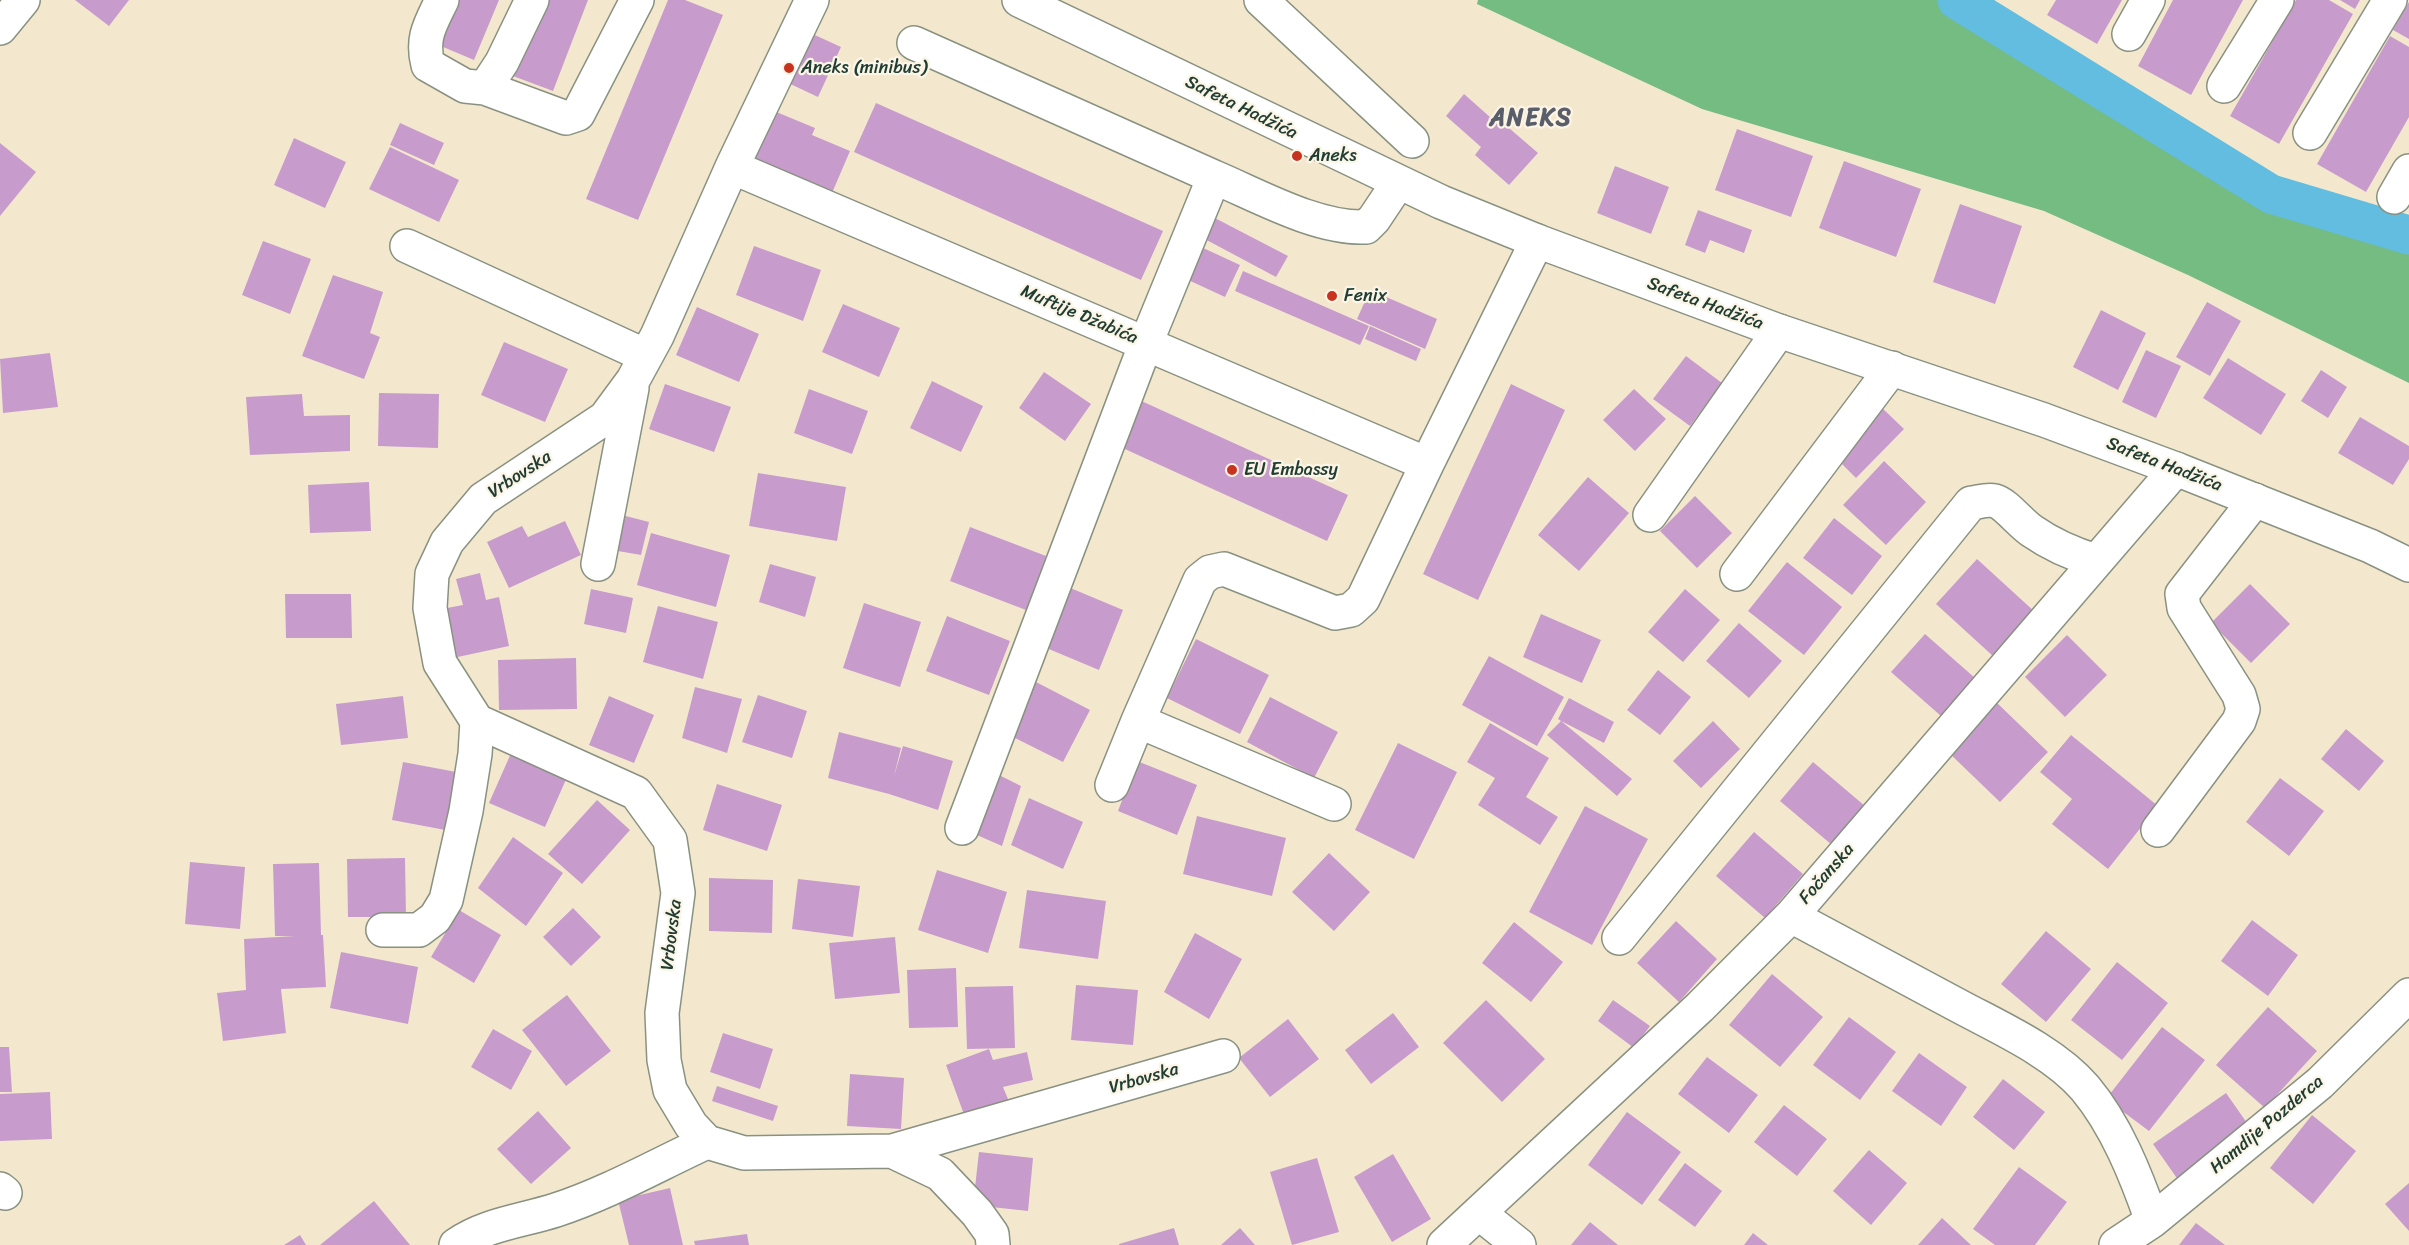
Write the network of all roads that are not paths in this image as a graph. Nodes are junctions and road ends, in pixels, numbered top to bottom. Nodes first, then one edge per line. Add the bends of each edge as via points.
1 (23, 0) edge
2 (442, 0) edge
3 (532, 0) edge
4 (637, 0) edge
5 (812, 0) edge
6 (1019, 0) edge
7 (1261, 0) edge
8 (2148, 0) edge
9 (2277, 0) edge
10 (2390, 0) edge
11 (0, 28) edge
12 (2128, 34) dead end
13 (914, 43) dead end
14 (2224, 86) dead end
15 (485, 88) junction
16 (2310, 133) dead end
17 (1412, 141) dead end
18 (732, 166) junction
19 (1214, 177) junction
20 (1398, 183) junction
21 (1537, 241) junction
22 (407, 246) dead end
23 (1779, 331) junction
24 (1146, 343) junction
25 (640, 368) junction
26 (1892, 368) junction
27 (1426, 464) junction
28 (2176, 469) junction
29 (2255, 500) junction
30 (1650, 515) dead end
31 (2096, 561) junction
32 (598, 564) dead end
33 (2409, 565) edge
34 (1737, 574) dead end
35 (1138, 721) junction
36 (477, 722) junction
37 (1112, 785) dead end
38 (1334, 804) dead end
39 (962, 828) dead end
40 (2158, 830) dead end
41 (1791, 916) junction
42 (383, 930) dead end
43 (1619, 938) dead end
44 (2409, 995) edge
45 (1223, 1056) dead end
46 (707, 1142) junction
47 (892, 1151) junction
48 (1479, 1213) junction
49 (2152, 1221) junction
50 (456, 1245) edge
51 (993, 1245) edge
52 (1444, 1245) edge
53 (1519, 1245) edge
54 (2116, 1245) edge

1 - 11 street
2 - 15 street via 426,33 423,48 428,65 465,86
3 - 15 street
4 - 15 street via 578,114 566,118
5 - 18 street, Vrbovska
6 - 20 street, Safeta Hadžića
7 - 17 street
8 - 12 street
9 - 14 street
10 - 16 street
13 - 19 street
18 - 24 street, Muftije Džabića
18 - 25 street, Vrbovska
19 - 20 street via 1326,223 1352,228 1366,227
19 - 24 street
20 - 21 street, Safeta Hadžića
21 - 23 street, Safeta Hadžića
21 - 27 street
22 - 25 street
23 - 26 street, Safeta Hadžića
23 - 30 street
24 - 27 street, Muftije Džabića
24 - 39 street
25 - 32 street, Vrbovska
25 - 36 street, Vrbovska via 605,418 483,499 447,542 432,574 430,608 440,663
26 - 28 street, Safeta Hadžića
26 - 34 street
27 - 35 street via 1363,599 1351,610 1335,613 1224,569 1210,572 1200,580
28 - 29 street, Safeta Hadžića
28 - 31 street, Fočanska
29 - 33 street, Safeta Hadžića
29 - 40 street via 2182,594 2184,608 2239,695 2243,709 2239,721
31 - 41 street, Fočanska
31 - 43 street via 2066,552 2045,540 1996,501 1971,503
35 - 37 street
35 - 38 street
36 - 42 street via 468,800 446,900 435,918 419,930
36 - 46 street, Vrbovska via 636,793 670,840 678,892 662,1013 664,1060 670,1090 691,1125
41 - 48 street, Fočanska via 1700,1007
41 - 49 street via 2002,1029 2059,1064 2084,1087 2107,1118
44 - 49 street, Hamdije Pozderca via 2320,1083
45 - 47 street, Vrbovska
46 - 47 street, Vrbovska via 744,1153
46 - 50 street via 556,1210 506,1222
47 - 51 street, Vrbovska via 940,1174 977,1213 992,1234
48 - 52 street, Fočanska
48 - 53 street
49 - 54 street, Hamdije Pozderca

